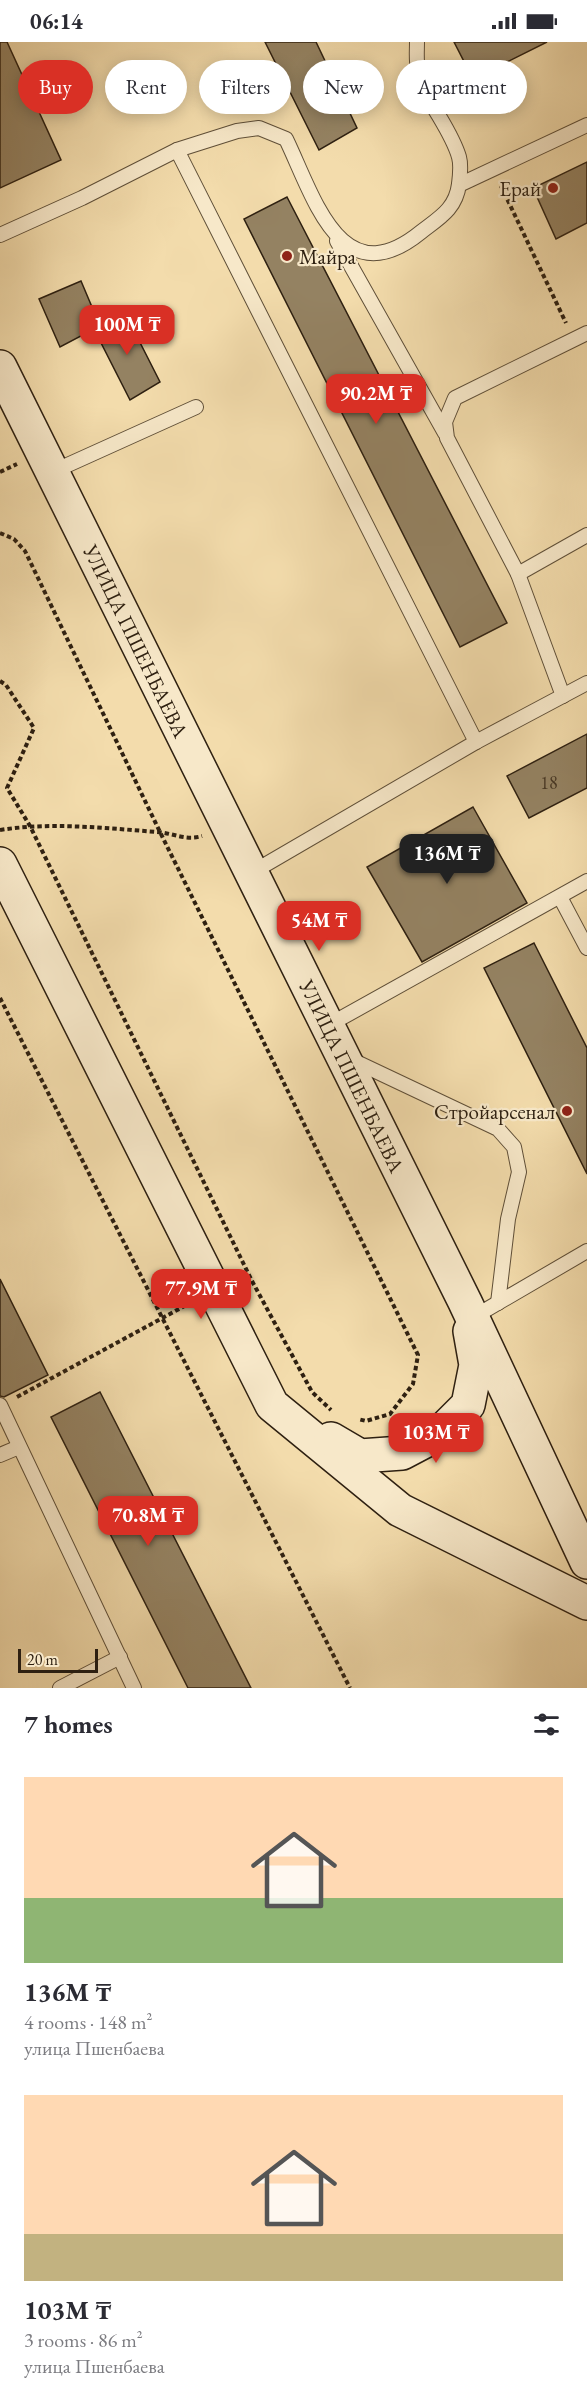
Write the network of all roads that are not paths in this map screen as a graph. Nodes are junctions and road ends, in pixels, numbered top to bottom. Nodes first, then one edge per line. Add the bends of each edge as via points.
1 (417, 42) edge
2 (587, 125) edge
3 (177, 150) junction
4 (459, 185) junction
5 (330, 228) junction
6 (0, 235) edge
7 (587, 333) edge
8 (0, 367) edge
9 (196, 407) dead end
10 (447, 438) junction
11 (52, 472) junction
12 (587, 535) edge
13 (518, 574) junction
14 (587, 683) edge
15 (563, 696) junction
16 (476, 742) junction
17 (0, 864) edge
18 (251, 873) junction
19 (587, 881) edge
20 (560, 897) junction
21 (587, 948) edge
22 (327, 1026) junction
23 (342, 1056) junction
24 (587, 1251) edge
25 (478, 1308) junction
26 (272, 1405) junction
27 (0, 1406) edge
28 (19, 1447) junction
29 (0, 1455) edge
30 (587, 1562) edge
31 (587, 1603) edge
32 (120, 1658) junction
33 (60, 1688) edge
34 (134, 1688) edge

1 - 4 lane via 423,87 459,157
2 - 4 lane
3 - 5 lane via 259,128 286,139
3 - 6 lane
3 - 16 lane
4 - 5 lane via 452,207 404,246 369,255 350,248
5 - 10 lane
7 - 10 lane via 455,398 446,422
8 - 11 main road, УЛИЦА ПШЕНБАЕВА
9 - 11 lane
10 - 13 lane
11 - 18 main road, УЛИЦА ПШЕНБАЕВА
12 - 13 lane
13 - 15 lane
14 - 15 lane
15 - 16 lane
16 - 18 lane
17 - 26 main road
18 - 22 main road, УЛИЦА ПШЕНБАЕВА
19 - 20 lane
20 - 21 lane
20 - 22 lane
22 - 23 main road, УЛИЦА ПШЕНБАЕВА
23 - 25 main road, УЛИЦА ПШЕНБАЕВА
23 - 25 lane via 498,1129 513,1147 519,1172 508,1219
24 - 25 lane
25 - 26 main road via 476,1365 468,1405 440,1433 402,1453 360,1456
25 - 30 main road, УЛИЦА ПШЕНБАЕВА
26 - 31 main road via 400,1510
27 - 28 lane
28 - 29 lane
28 - 32 lane
32 - 33 lane
32 - 34 lane

